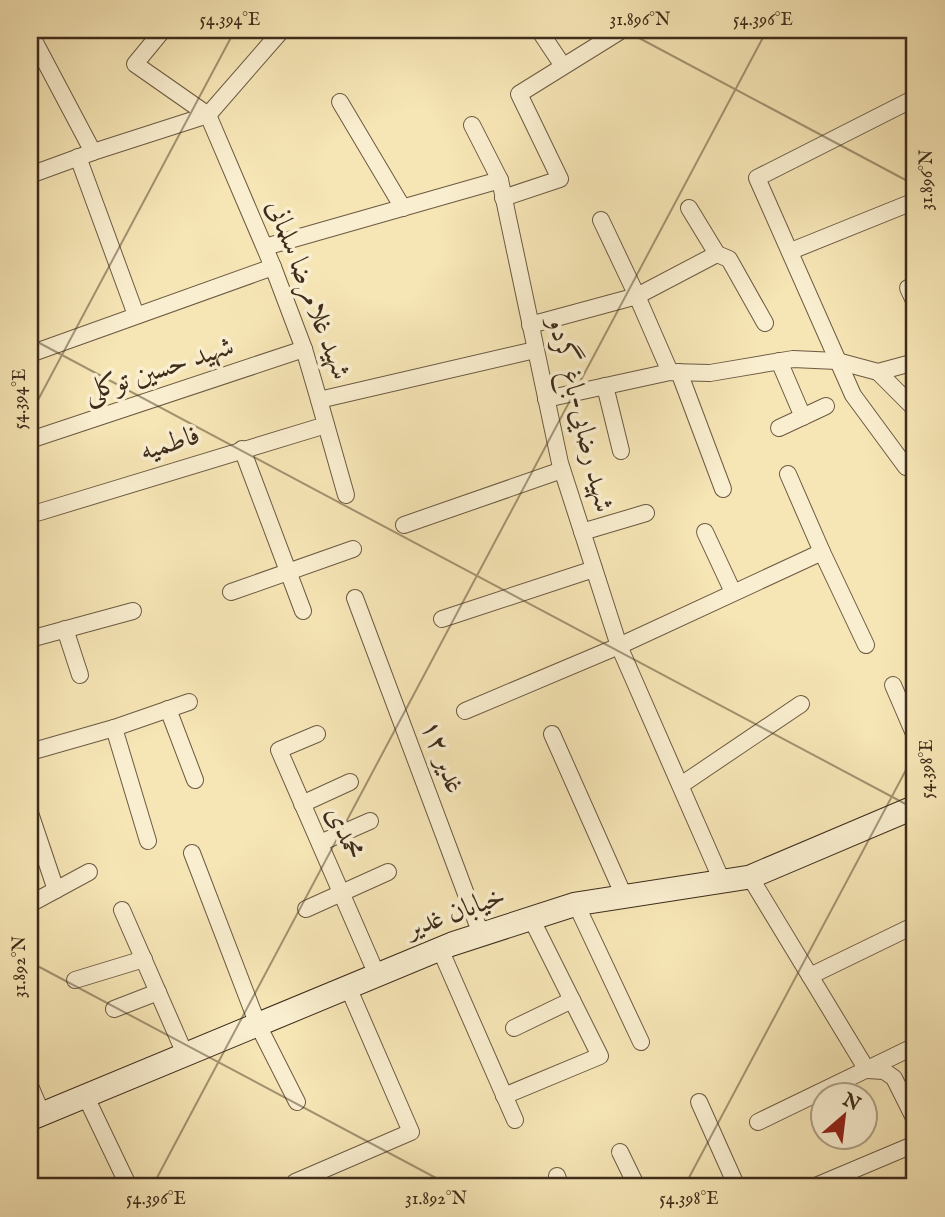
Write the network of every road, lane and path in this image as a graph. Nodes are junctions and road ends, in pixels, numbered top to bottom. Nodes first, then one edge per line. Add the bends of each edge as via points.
1 (163, 30) edge
2 (539, 30) edge
3 (622, 30) edge
4 (30, 33) edge
5 (273, 33) edge
6 (35, 54) edge
7 (563, 66) junction
8 (915, 99) edge
9 (340, 102) dead end
10 (208, 115) junction
11 (472, 125) dead end
12 (86, 154) junction
13 (30, 175) edge
14 (500, 180) junction
15 (503, 198) junction
16 (915, 201) edge
17 (403, 208) junction
18 (689, 208) dead end
19 (601, 220) dead end
20 (265, 247) junction
21 (790, 251) junction
22 (717, 254) junction
23 (273, 267) junction
24 (636, 296) junction
25 (136, 315) junction
26 (765, 323) dead end
27 (530, 325) junction
28 (304, 349) junction
29 (535, 350) junction
30 (30, 354) edge
31 (779, 361) junction
32 (837, 361) junction
33 (915, 362) edge
34 (675, 372) junction
35 (878, 372) junction
36 (606, 386) junction
37 (546, 399) junction
38 (318, 400) junction
39 (826, 406) dead end
40 (915, 409) edge
41 (803, 417) junction
42 (326, 425) junction
43 (779, 428) dead end
44 (30, 440) edge
45 (242, 449) junction
46 (621, 451) dead end
47 (906, 467) dead end
48 (562, 470) junction
49 (788, 474) dead end
50 (723, 489) dead end
51 (346, 495) dead end
52 (646, 513) dead end
53 (30, 515) edge
54 (404, 525) dead end
55 (582, 532) junction
56 (705, 532) dead end
57 (354, 549) dead end
58 (822, 552) junction
59 (594, 569) junction
60 (288, 571) junction
61 (230, 592) dead end
62 (733, 592) junction
63 (355, 598) dead end
64 (132, 611) dead end
65 (303, 611) dead end
66 (442, 619) dead end
67 (65, 629) junction
68 (30, 639) edge
69 (866, 645) dead end
70 (619, 646) junction
71 (80, 675) dead end
72 (893, 685) dead end
73 (190, 702) dead end
74 (800, 704) dead end
75 (168, 709) junction
76 (465, 711) dead end
77 (114, 728) junction
78 (317, 734) dead end
79 (552, 734) dead end
80 (915, 736) edge
81 (30, 752) edge
82 (195, 780) dead end
83 (349, 782) dead end
84 (681, 785) junction
85 (302, 804) junction
86 (915, 807) edge
87 (30, 813) edge
88 (370, 821) dead end
89 (148, 841) dead end
90 (320, 843) junction
91 (192, 853) dead end
92 (89, 872) dead end
93 (388, 872) dead end
94 (750, 877) junction
95 (722, 881) junction
96 (56, 890) junction
97 (341, 892) junction
98 (624, 896) junction
99 (30, 904) edge
100 (576, 904) junction
101 (306, 909) dead end
102 (122, 910) dead end
103 (531, 918) junction
104 (915, 925) edge
105 (481, 934) junction
106 (440, 949) junction
107 (144, 959) junction
108 (377, 975) junction
109 (810, 976) junction
110 (75, 980) dead end
111 (348, 987) junction
112 (158, 992) junction
113 (572, 1000) junction
114 (114, 1009) dead end
115 (258, 1025) junction
116 (514, 1028) dead end
117 (640, 1042) dead end
118 (915, 1046) edge
119 (185, 1054) junction
120 (867, 1070) junction
121 (30, 1086) edge
122 (85, 1095) junction
123 (504, 1096) junction
124 (298, 1102) dead end
125 (699, 1102) dead end
126 (36, 1117) edge
127 (515, 1120) dead end
128 (915, 1120) edge
129 (758, 1122) dead end
130 (915, 1144) edge
131 (620, 1152) dead end
132 (295, 1182) dead end
133 (129, 1187) edge
134 (637, 1187) edge
135 (737, 1187) edge
136 (813, 1187) edge

1 - 10 street via 135,64
2 - 7 street
3 - 7 street
4 - 6 street
5 - 10 street
6 - 12 street
7 - 15 street via 519,94 559,179
8 - 21 street via 757,178
9 - 17 street
10 - 12 street
10 - 20 street, شهید غلامرضا سلمانی
11 - 14 street, شهید رضایی-باغ گردو
12 - 13 street
12 - 25 street
14 - 15 street, شهید رضایی-باغ گردو
14 - 17 street
15 - 27 street, شهید رضایی-باغ گردو
16 - 21 street
17 - 20 street
18 - 22 street
19 - 24 street
20 - 23 street, شهید غلامرضا سلمانی
21 - 32 street
22 - 24 street
22 - 26 street via 729,259
23 - 25 street
23 - 28 street, شهید غلامرضا سلمانی
24 - 27 street
24 - 34 street
25 - 30 street
27 - 29 street, شهید رضایی-باغ گردو
28 - 38 street, شهید غلامرضا سلمانی
28 - 44 street, شهید حسین توکلی
29 - 37 street, شهید رضایی-باغ گردو
29 - 38 street, شهید غلامرضا سلمانی
31 - 32 street
31 - 34 street via 710,373
31 - 41 street
32 - 35 street
32 - 47 street via 853,395
33 - 35 street
34 - 36 street
34 - 50 street
35 - 40 street
36 - 37 street
36 - 46 street
37 - 48 street, شهید رضایی-باغ گردو
38 - 42 street
39 - 41 street
41 - 43 street
42 - 45 street, فاطمیه
42 - 51 street
45 - 53 street, فاطمیه
45 - 60 street
48 - 54 street
48 - 55 street, شهید رضایی-باغ گردو
49 - 58 street
52 - 55 street
55 - 59 street, شهید رضایی-باغ گردو
56 - 62 street
57 - 60 street
58 - 62 street
58 - 69 street
59 - 66 street
59 - 70 street, شهید رضایی-باغ گردو
60 - 61 street
60 - 65 street
62 - 70 street
63 - 105 street, غدیر ۱۲
64 - 67 street
67 - 68 street
67 - 71 street
70 - 76 street
70 - 84 street, شهید رضایی-باغ گردو
72 - 80 street
73 - 75 street
74 - 84 street
75 - 77 street
75 - 82 street
77 - 81 street
77 - 89 street
78 - 85 street, محمدی via 279,750
79 - 98 street
83 - 85 street
84 - 95 street, شهید رضایی-باغ گردو
85 - 90 street, محمدی
86 - 94 main road, خیابان غدیر
87 - 96 street
88 - 90 street
90 - 97 street, محمدی
91 - 115 street
92 - 96 street
93 - 97 street
94 - 95 main road, خیابان غدیر
94 - 109 street
95 - 98 main road, خیابان غدیر
96 - 99 street
97 - 101 street
97 - 108 street, محمدی
98 - 100 main road, خیابان غدیر
100 - 103 main road, خیابان غدیر
100 - 117 street
102 - 107 street
103 - 105 main road, خیابان غدیر
103 - 113 street
104 - 109 street
105 - 106 main road, خیابان غدیر
106 - 108 main road, خیابان غدیر
106 - 123 street
107 - 110 street
107 - 112 street
108 - 111 main road, خیابان غدیر
109 - 120 street
111 - 115 main road, خیابان غدیر
111 - 132 street via 411,1132
112 - 114 street
112 - 119 street
113 - 116 street
113 - 123 street via 600,1056
115 - 119 main road, خیابان غدیر
115 - 124 street
118 - 120 street
119 - 122 main road, خیابان غدیر
120 - 128 street via 884,1071 894,1078
120 - 129 street
121 - 126 street
122 - 126 main road, خیابان غدیر
122 - 133 street
123 - 127 street
125 - 135 street
130 - 136 street
131 - 134 street

